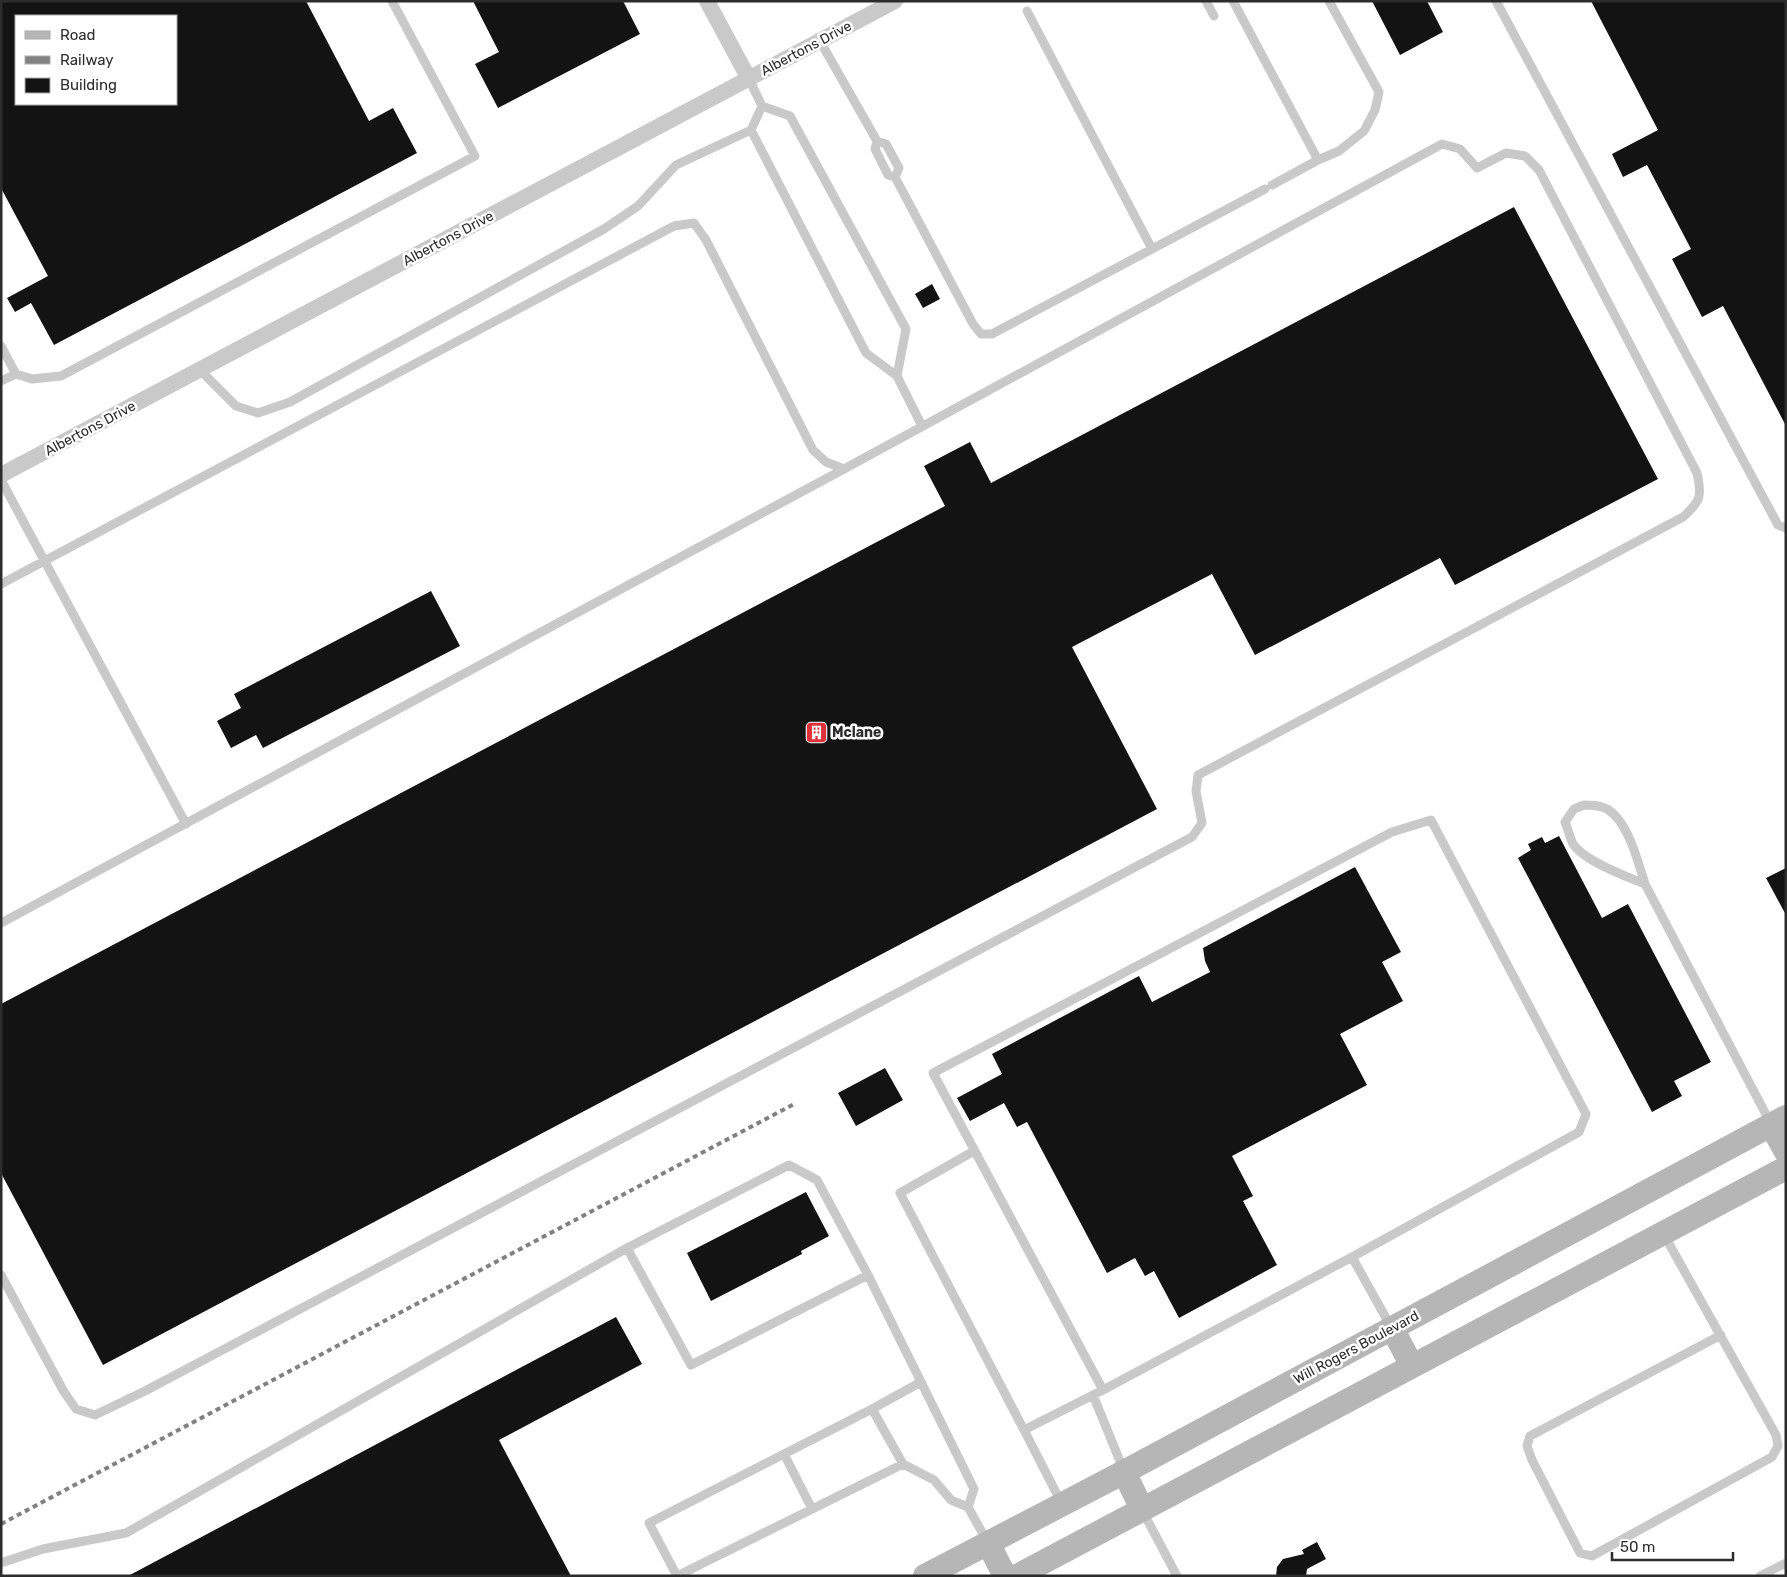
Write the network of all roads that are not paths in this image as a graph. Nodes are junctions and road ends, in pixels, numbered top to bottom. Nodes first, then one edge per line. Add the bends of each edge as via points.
1 (392, 1) edge
2 (707, 1) edge
3 (895, 1) edge
4 (1206, 1) edge
5 (1233, 1) edge
6 (1329, 1) edge
7 (1496, 1) edge
8 (1027, 11) dead end
9 (1214, 16) dead end
10 (820, 41) junction
11 (749, 79) junction
12 (762, 106) junction
13 (751, 130) junction
14 (1318, 160) junction
15 (1152, 249) junction
16 (1, 346) edge
17 (200, 370) junction
18 (16, 374) junction
19 (897, 376) junction
20 (1, 381) edge
21 (922, 426) junction
22 (844, 469) junction
23 (1, 475) edge
24 (1, 480) edge
25 (1786, 528) edge
26 (44, 561) junction
27 (1, 584) edge
28 (186, 824) junction
29 (1645, 884) junction
30 (1, 923) edge
31 (1778, 1121) edge
32 (974, 1151) junction
33 (1786, 1152) edge
34 (1786, 1168) edge
35 (1663, 1233) junction
36 (627, 1248) junction
37 (1352, 1257) junction
38 (1, 1275) edge
39 (868, 1276) junction
40 (1392, 1328) junction
41 (1720, 1335) junction
42 (1412, 1366) junction
43 (921, 1382) junction
44 (1103, 1390) junction
45 (1093, 1395) junction
46 (872, 1409) junction
47 (1024, 1430) junction
48 (784, 1454) junction
49 (903, 1464) junction
50 (1124, 1472) junction
51 (1063, 1504) junction
52 (968, 1507) junction
53 (812, 1509) junction
54 (1142, 1509) junction
55 (988, 1543) junction
56 (1, 1563) edge
57 (1786, 1563) edge
58 (677, 1576) edge
59 (925, 1576) edge
60 (1005, 1576) edge
61 (1017, 1576) edge
62 (1177, 1576) edge
63 (1760, 1576) edge

1 - 18 lane via 474,156 61,376 32,379
2 - 11 street
3 - 10 street, Albertons Drive
4 - 9 lane
5 - 14 lane
6 - 14 lane via 1379,92 1375,110 1364,131 1339,151
7 - 25 lane via 1778,525
8 - 15 lane
10 - 11 street, Albertons Drive
10 - 15 lane via 877,141 874,149 888,175 895,177 980,334 992,334
11 - 12 lane
11 - 17 street, Albertons Drive
12 - 13 lane
12 - 19 lane via 790,116 906,329
13 - 17 lane via 676,165 638,206 604,229 290,402 258,413 236,406
13 - 19 lane via 866,353
14 - 15 lane
16 - 18 lane
17 - 23 street, Albertons Drive
18 - 20 lane
19 - 21 lane
21 - 22 lane
21 - 38 lane via 1442,144 1460,149 1477,168 1506,153 1525,156 1539,170 1697,473 1701,490 1695,506 1683,517 1198,775 1196,791 1202,823 1192,837 464,1224 95,1415 76,1409 64,1392
22 - 26 lane via 826,462 813,450 706,240 694,224 687,224 674,226
22 - 28 lane
24 - 26 lane
26 - 27 lane
26 - 28 lane
28 - 30 lane
29 - 29 lane via 1630,840 1619,821 1597,805 1584,805 1574,810 1565,822 1574,845 1586,856
29 - 31 lane
31 - 33 main road
31 - 40 main road, Will Rogers Boulevard
32 - 37 lane via 933,1073 1392,832 1431,820 1586,1114 1579,1132
32 - 44 lane
32 - 47 lane via 900,1192
34 - 35 main road
35 - 41 lane
35 - 42 main road
36 - 39 lane via 789,1165 817,1180
36 - 39 lane via 692,1365
36 - 56 lane via 126,1533 43,1549
37 - 40 lane
37 - 44 lane
39 - 43 lane
40 - 42 main road
40 - 50 main road, Will Rogers Boulevard
41 - 41 lane via 1776,1435 1778,1446 1772,1457 1592,1556 1580,1553 1532,1460 1527,1446 1530,1436
42 - 54 main road
43 - 46 lane
43 - 52 lane via 974,1489
44 - 45 lane
45 - 47 lane
45 - 50 lane
46 - 48 lane
46 - 49 lane
47 - 51 lane
48 - 53 lane
48 - 58 lane via 649,1523
49 - 52 lane via 934,1480 951,1500
49 - 53 lane
50 - 51 main road, Will Rogers Boulevard
50 - 54 main road
51 - 55 main road, Will Rogers Boulevard
52 - 55 lane
53 - 58 lane
54 - 61 main road
54 - 62 lane
55 - 59 main road, Will Rogers Boulevard
55 - 60 main road
57 - 63 lane

